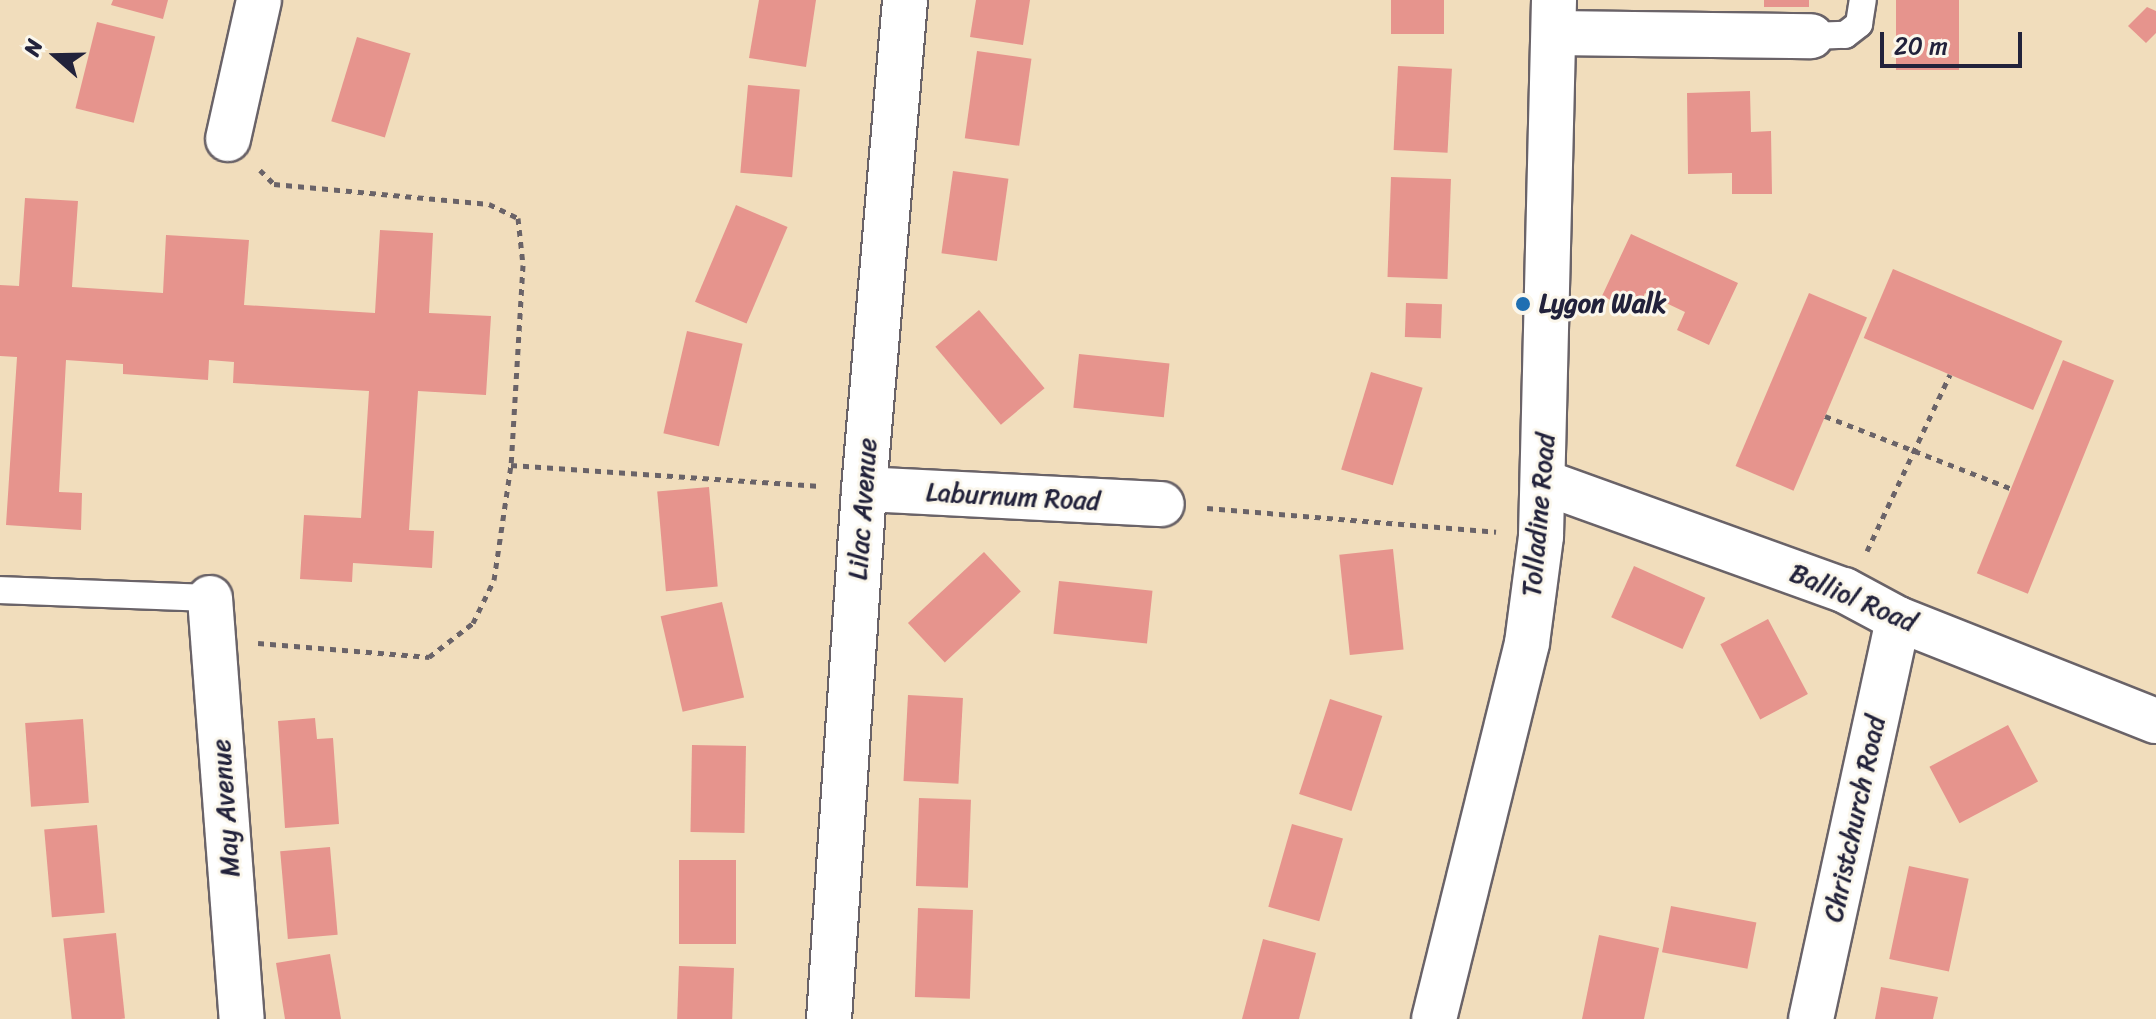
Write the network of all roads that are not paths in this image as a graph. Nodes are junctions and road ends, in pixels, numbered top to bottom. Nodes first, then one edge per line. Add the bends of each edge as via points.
1 (259, 0) edge
2 (905, 0) edge
3 (1863, 0) edge
4 (1554, 17) edge
5 (1811, 36) joint
6 (228, 139) road end
7 (1546, 483) junction
8 (864, 489) junction
9 (1162, 504) road end
10 (0, 590) edge
11 (212, 619) joint
12 (1898, 619) junction
13 (2156, 721) edge
14 (242, 1019) edge
15 (829, 1019) edge
16 (1434, 1019) edge
17 (1811, 1019) edge

1 - 6 street
2 - 8 street, Lilac Avenue
3 - 5 lane via 1859,24 1845,35
4 - 5 street
4 - 7 street, Tolladine Road
7 - 12 street, Balliol Road via 1848,592
7 - 16 street, Tolladine Road via 1527,643
8 - 9 street, Laburnum Road
8 - 15 street, Lilac Avenue
10 - 11 lane
11 - 14 street, May Avenue
12 - 13 street, Balliol Road
12 - 17 street, Christchurch Road

